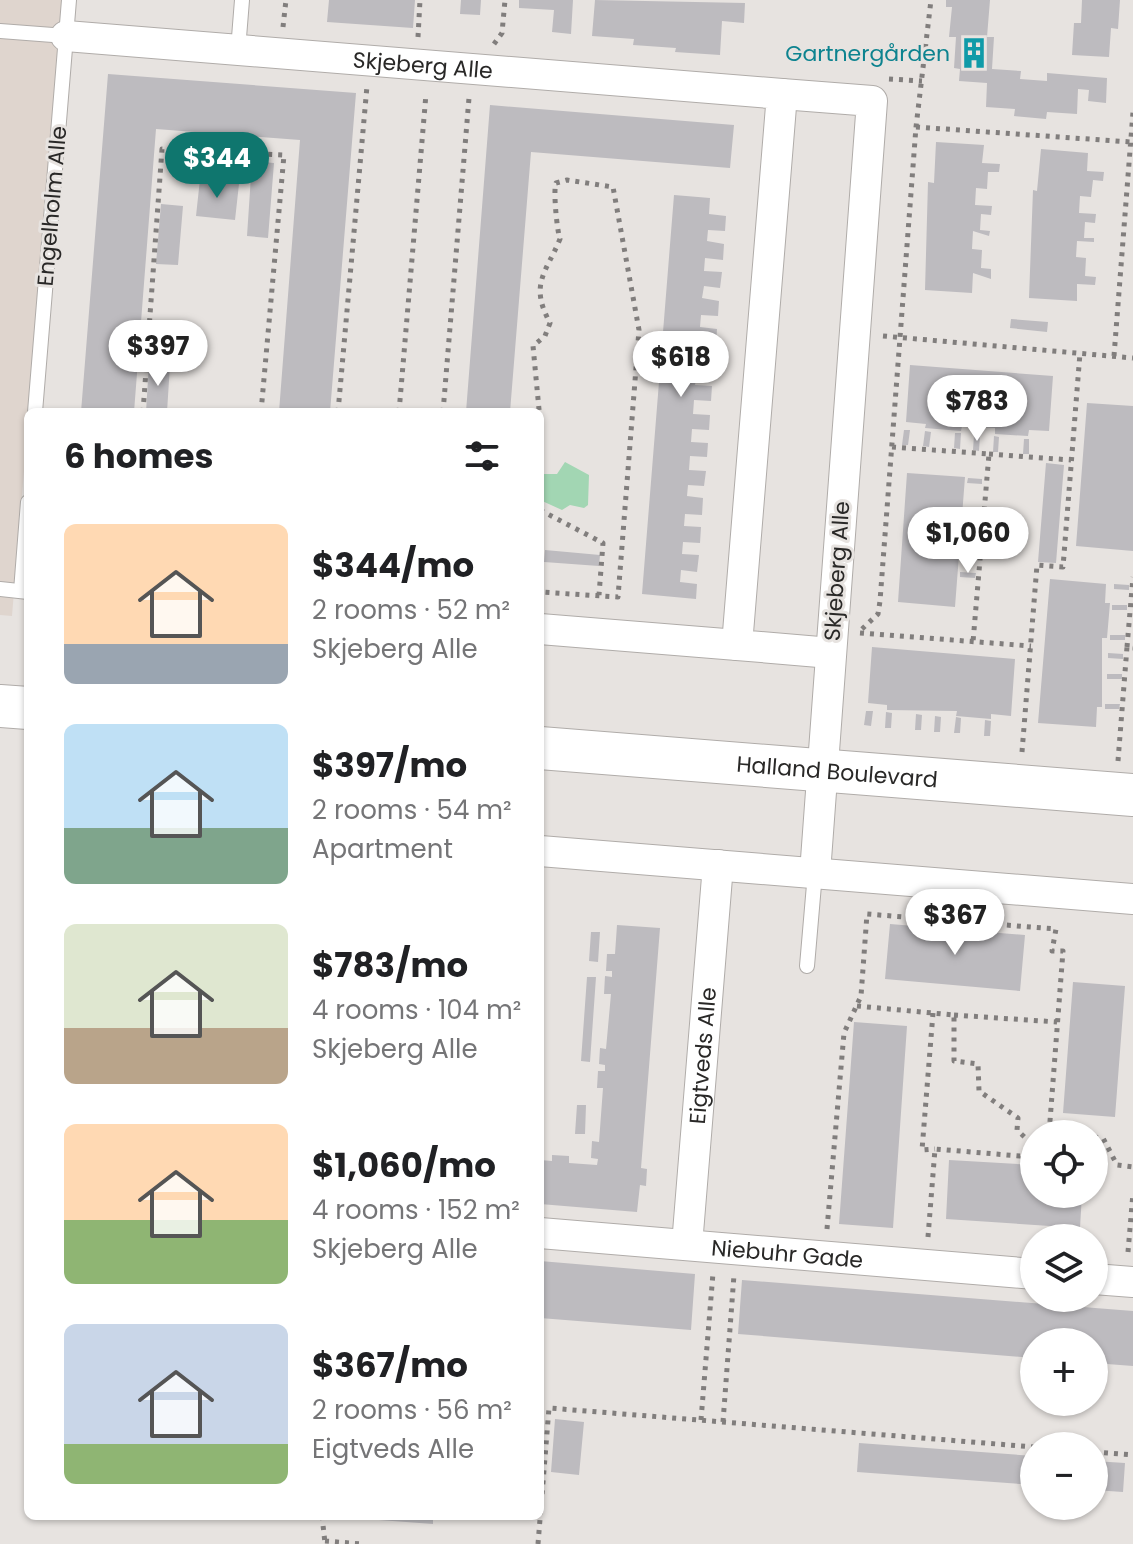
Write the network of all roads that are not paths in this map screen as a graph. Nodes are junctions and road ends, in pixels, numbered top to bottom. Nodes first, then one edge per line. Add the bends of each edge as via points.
1 (69, 0) edge
2 (242, 0) edge
3 (0, 31) edge
4 (66, 36) junction
5 (238, 50) junction
6 (782, 94) junction
7 (35, 408) edge
8 (0, 589) edge
9 (24, 591) edge
10 (544, 629) edge
11 (737, 645) junction
12 (844, 647) junction
13 (0, 706) edge
14 (24, 708) edge
15 (544, 748) edge
16 (823, 770) junction
17 (1124, 794) edge
18 (544, 851) edge
19 (718, 865) junction
20 (815, 873) junction
21 (1133, 899) edge
22 (807, 966) dead end
23 (544, 1233) edge
24 (713, 1247) junction
25 (1130, 1268) edge
26 (1020, 1273) edge
27 (1108, 1275) edge

1 - 4 lane, Engelholm Alle
2 - 5 lane
3 - 4 lane
4 - 5 street, Skjeberg Alle
4 - 7 lane, Engelholm Alle
5 - 6 street, Skjeberg Alle via 370,60 423,52 471,69
6 - 11 street
6 - 12 street, Skjeberg Alle via 872,101 855,333
8 - 9 lane
10 - 11 street, Skjeberg Alle
11 - 12 street, Skjeberg Alle
12 - 16 street, Skjeberg Alle
13 - 14 street
15 - 16 street, Halland Boulevard
16 - 17 street, Halland Boulevard
16 - 20 street
18 - 19 street
19 - 20 street
19 - 24 street, Eigtveds Alle
20 - 21 street
20 - 22 lane
23 - 24 street, Niebuhr Gade
24 - 26 street, Niebuhr Gade
25 - 27 street

